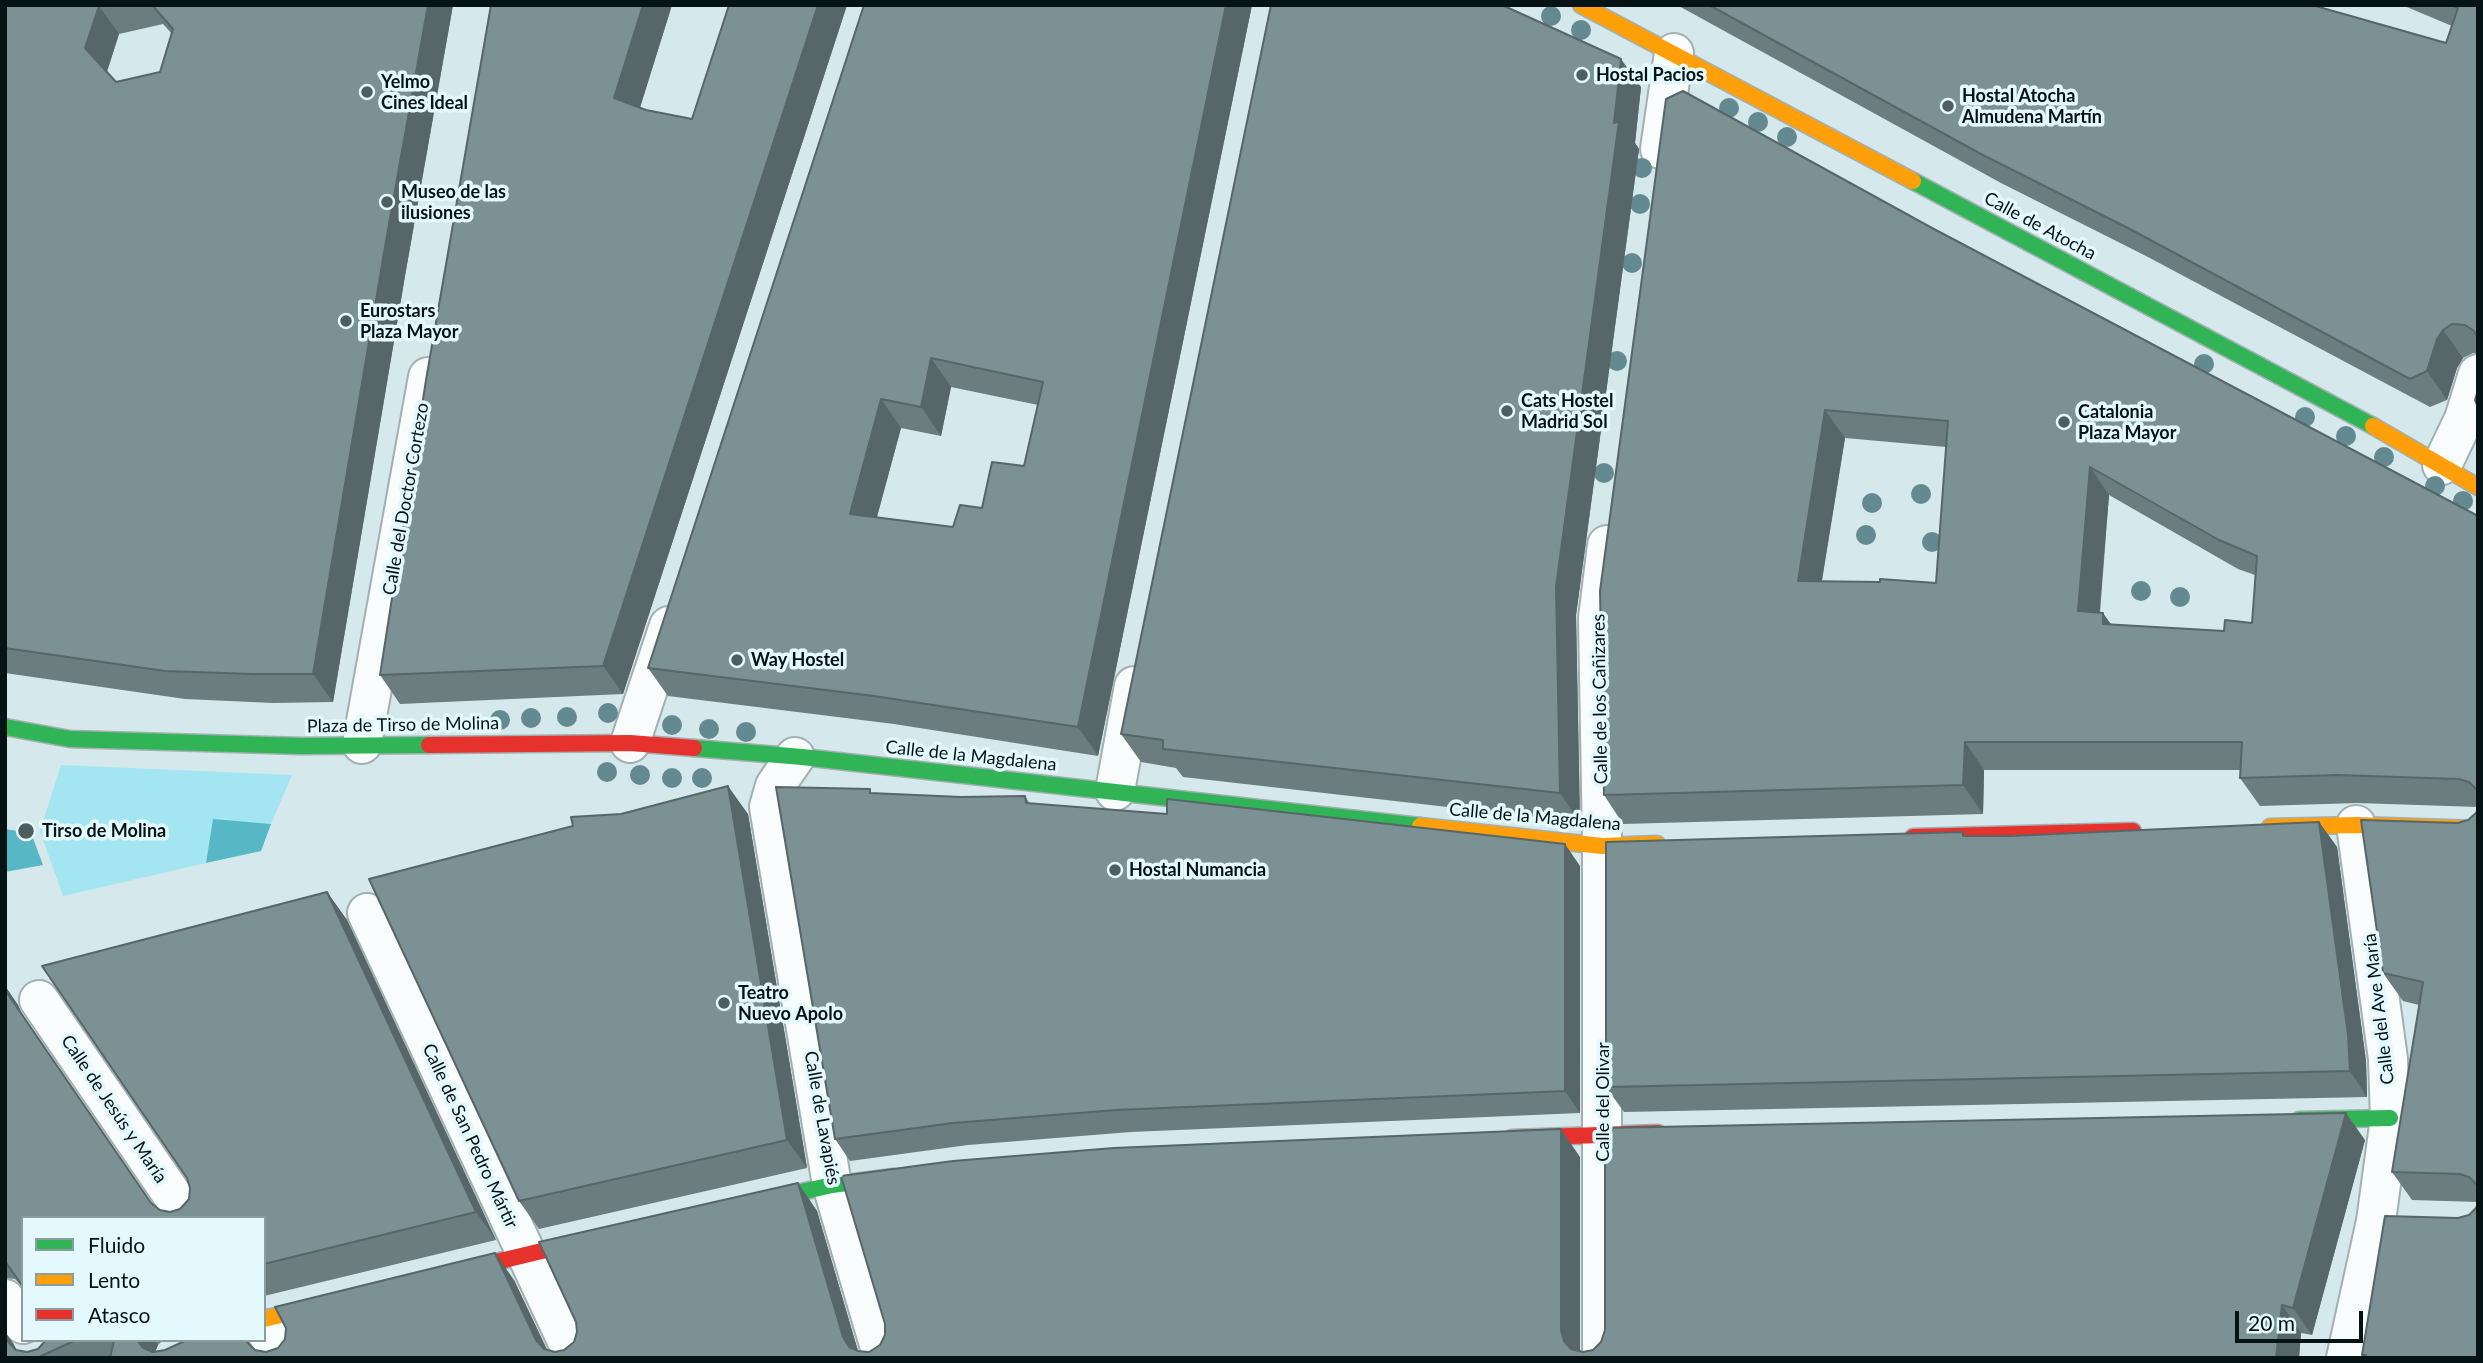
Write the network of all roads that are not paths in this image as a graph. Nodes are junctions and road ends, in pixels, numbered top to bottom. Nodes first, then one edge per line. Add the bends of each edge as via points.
1 (1582, 5) edge
2 (1674, 52) junction
3 (1657, 176) edge
4 (433, 348) edge
5 (2478, 374) edge
6 (2442, 465) junction
7 (2478, 487) edge
8 (1612, 508) edge
9 (681, 588) edge
10 (1142, 648) edge
11 (5, 727) edge
12 (631, 743) junction
13 (362, 744) junction
14 (798, 757) junction
15 (1115, 791) junction
16 (2356, 825) junction
17 (2258, 828) edge
18 (2478, 829) edge
19 (2146, 831) edge
20 (1895, 838) edge
21 (1672, 844) edge
22 (1602, 846) junction
23 (367, 914) dead end
24 (39, 1000) dead end
25 (2390, 1118) junction
26 (2279, 1121) edge
27 (1672, 1133) edge
28 (1603, 1134) junction
29 (1499, 1138) edge
30 (915, 1174) edge
31 (832, 1185) junction
32 (741, 1206) edge
33 (187, 1216) edge
34 (2376, 1221) junction
35 (2414, 1222) edge
36 (611, 1235) edge
37 (525, 1255) junction
38 (434, 1277) edge
39 (5, 1299) edge
40 (342, 1300) edge
41 (266, 1319) edge
42 (21, 1322) edge
43 (266, 1332) edge
44 (284, 1358) edge
45 (575, 1358) edge
46 (883, 1358) edge
47 (1602, 1358) edge
48 (2346, 1358) edge

1 - 2 street, Calle de Atocha
2 - 3 street
2 - 6 street, Calle de Atocha
4 - 13 street, Calle del Doctor Cortezo
5 - 6 street
6 - 7 street, Calle de Atocha
8 - 22 street, Calle de los Cañizares via 1598,618
9 - 12 street
10 - 15 street
11 - 13 street, Plaza de Tirso de Molina via 70,739
12 - 13 street, Plaza de Tirso de Molina
12 - 14 street, Plaza de Tirso de Molina
14 - 15 street, Calle de la Magdalena
14 - 31 street, Calle de Lavapiés via 775,786 769,807
15 - 22 street, Calle de la Magdalena
16 - 17 street
16 - 18 street
16 - 25 street, Calle del Ave María via 2388,1059
19 - 20 street
21 - 22 street, Calle de la Magdalena
22 - 28 street, Calle del Olivar
23 - 37 street, Calle de San Pedro Mártir
24 - 33 street, Calle de Jesús y María
25 - 26 street
25 - 34 street, Calle del Ave María
27 - 28 street
28 - 29 street
28 - 47 street, Calle del Olivar
30 - 31 street
31 - 32 street
31 - 46 street, Calle de Lavapiés
34 - 35 street
34 - 48 street, Calle del Ave María
36 - 37 street
37 - 38 street
37 - 45 street, Calle de San Pedro Mártir
39 - 42 street
40 - 41 street
43 - 44 street

